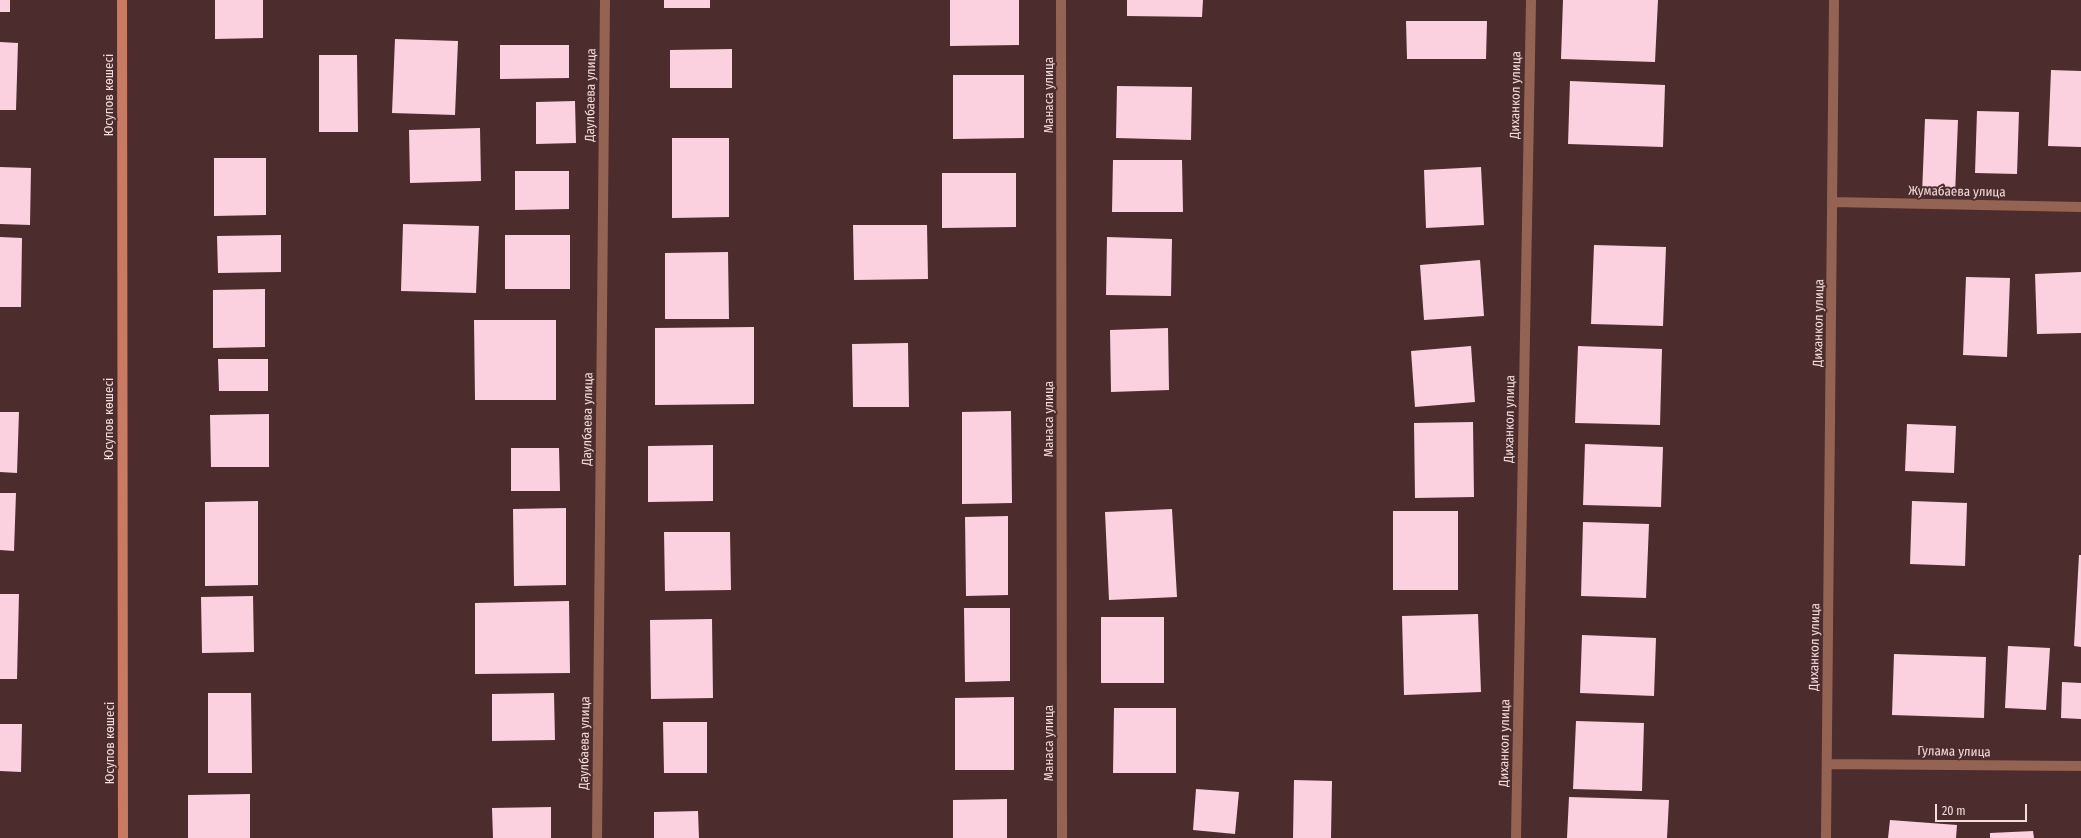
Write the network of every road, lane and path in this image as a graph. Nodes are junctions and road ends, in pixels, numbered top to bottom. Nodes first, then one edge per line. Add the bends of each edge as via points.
1 (122, 0) edge
2 (605, 0) edge
3 (1062, 0) edge
4 (1531, 0) edge
5 (1834, 0) edge
6 (1833, 202) junction
7 (2081, 207) edge
8 (1827, 764) junction
9 (2081, 766) edge
10 (123, 838) edge
11 (598, 838) edge
12 (1062, 838) edge
13 (1516, 838) edge
14 (1826, 838) edge

1 - 10 street, Юсупов көшесі
2 - 11 street, Даулбаева улица
3 - 12 street, Манаса улица
4 - 13 street, Диханкол улица
5 - 6 street, Диханкол улица
6 - 7 street, Жумабаева улица
6 - 8 street, Диханкол улица
8 - 9 street, Гулама улица
8 - 14 street, Диханкол улица

